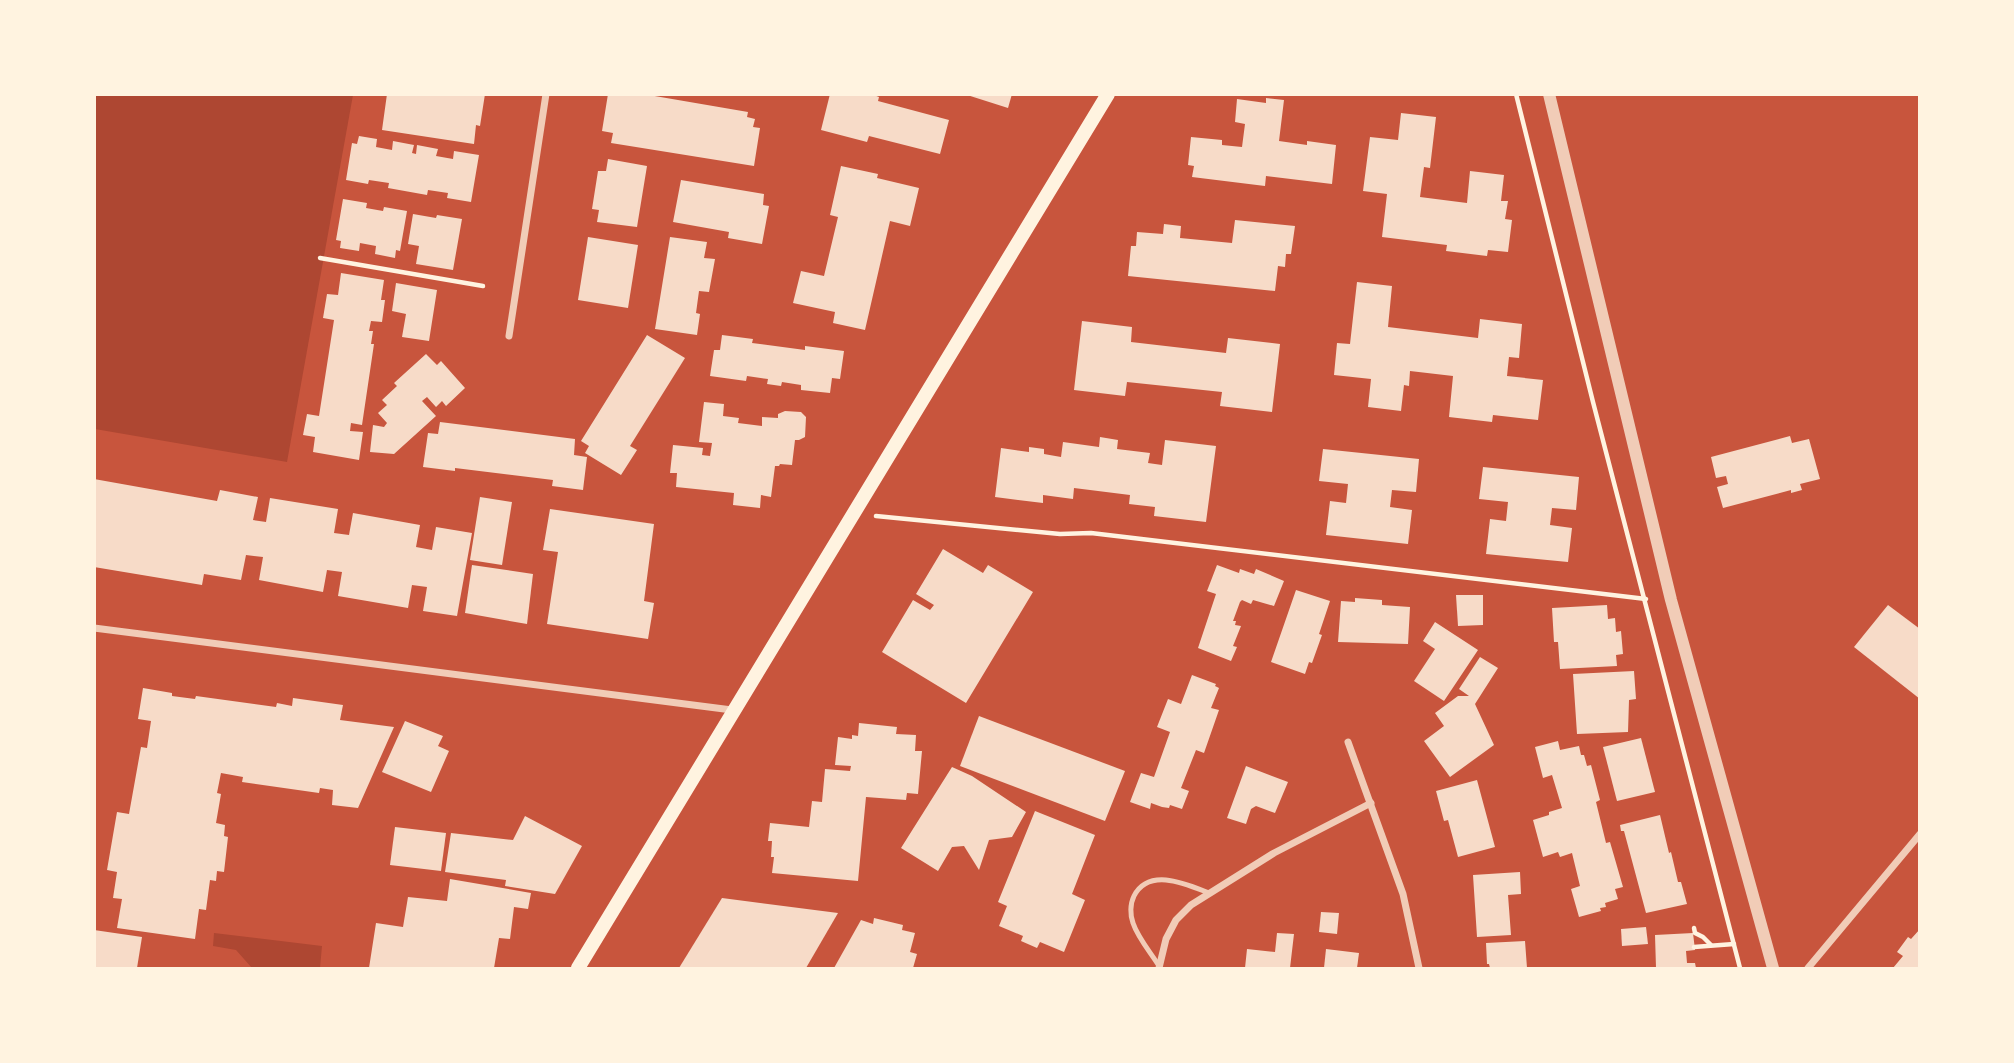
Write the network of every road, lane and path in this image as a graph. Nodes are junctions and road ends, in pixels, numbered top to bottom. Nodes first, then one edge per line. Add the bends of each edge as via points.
1 (546, 94) edge
2 (1108, 94) edge
3 (1516, 94) edge
4 (1549, 94) edge
5 (320, 258) dead end
6 (483, 286) dead end
7 (509, 336) dead end
8 (854, 514) junction
9 (1644, 599) junction
10 (1671, 600) junction
11 (94, 628) edge
12 (732, 710) junction
13 (1348, 742) dead end
14 (1371, 803) junction
15 (1920, 834) edge
16 (1209, 893) junction
17 (1694, 929) dead end
18 (1734, 944) junction
19 (1710, 946) junction
20 (1694, 947) dead end
21 (1159, 967) edge
22 (578, 968) edge
23 (1419, 968) edge
24 (1740, 968) edge
25 (1773, 968) edge
26 (1808, 968) edge

1 - 7 street
2 - 8 main road
3 - 9 path
4 - 10 street
5 - 6 path
8 - 9 path via 1091,533
8 - 12 main road
9 - 10 path
9 - 18 path
10 - 25 street
11 - 12 street
12 - 22 main road
13 - 14 street
14 - 16 street
14 - 23 street via 1403,894
15 - 26 street
16 - 21 street via 1176,920
16 - 21 lane via 1164,879 1139,887 1131,903 1132,922
17 - 19 path
18 - 19 path
18 - 24 path
19 - 20 path

